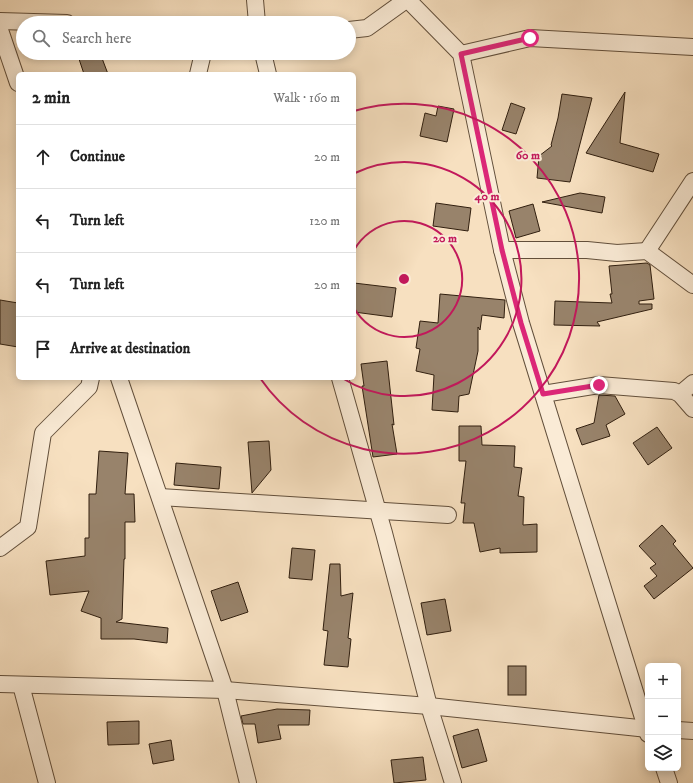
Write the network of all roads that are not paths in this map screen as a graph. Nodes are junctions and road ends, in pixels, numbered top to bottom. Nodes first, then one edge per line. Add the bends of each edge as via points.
1 (255, 0) edge
2 (407, 0) edge
3 (256, 16) edge
4 (0, 21) edge
5 (16, 21) edge
6 (356, 29) edge
7 (0, 30) edge
8 (693, 47) edge
9 (461, 54) junction
10 (201, 60) edge
11 (265, 60) edge
12 (198, 72) edge
13 (268, 72) edge
14 (16, 77) edge
15 (693, 181) edge
16 (502, 250) junction
17 (647, 252) junction
18 (693, 285) edge
19 (90, 380) edge
20 (120, 380) edge
21 (341, 380) edge
22 (693, 383) edge
23 (543, 394) junction
24 (680, 394) junction
25 (693, 409) edge
26 (160, 497) junction
27 (377, 511) junction
28 (448, 515) dead end
29 (0, 548) edge
30 (0, 684) edge
31 (21, 685) junction
32 (225, 690) junction
33 (429, 706) junction
34 (645, 724) edge
35 (645, 730) edge
36 (681, 730) edge
37 (693, 731) edge
38 (665, 771) edge
39 (47, 783) edge
40 (248, 783) edge
41 (453, 783) edge
42 (669, 783) edge

1 - 3 street
2 - 6 street via 367,28
2 - 9 street
4 - 5 street
7 - 14 street
8 - 9 street via 530,38
9 - 16 street
10 - 12 street
11 - 13 street
15 - 17 street
16 - 17 street
16 - 23 street
17 - 18 street
19 - 29 street via 89,387 43,433 28,527
20 - 26 street
21 - 27 street
22 - 24 street
23 - 24 street via 599,385 674,391
23 - 34 street
24 - 25 street
26 - 27 street
26 - 32 street
27 - 28 street
27 - 33 street
30 - 31 street
31 - 32 street
31 - 39 street
32 - 33 street
32 - 40 street
33 - 35 street
33 - 41 street
36 - 37 street
38 - 42 street

